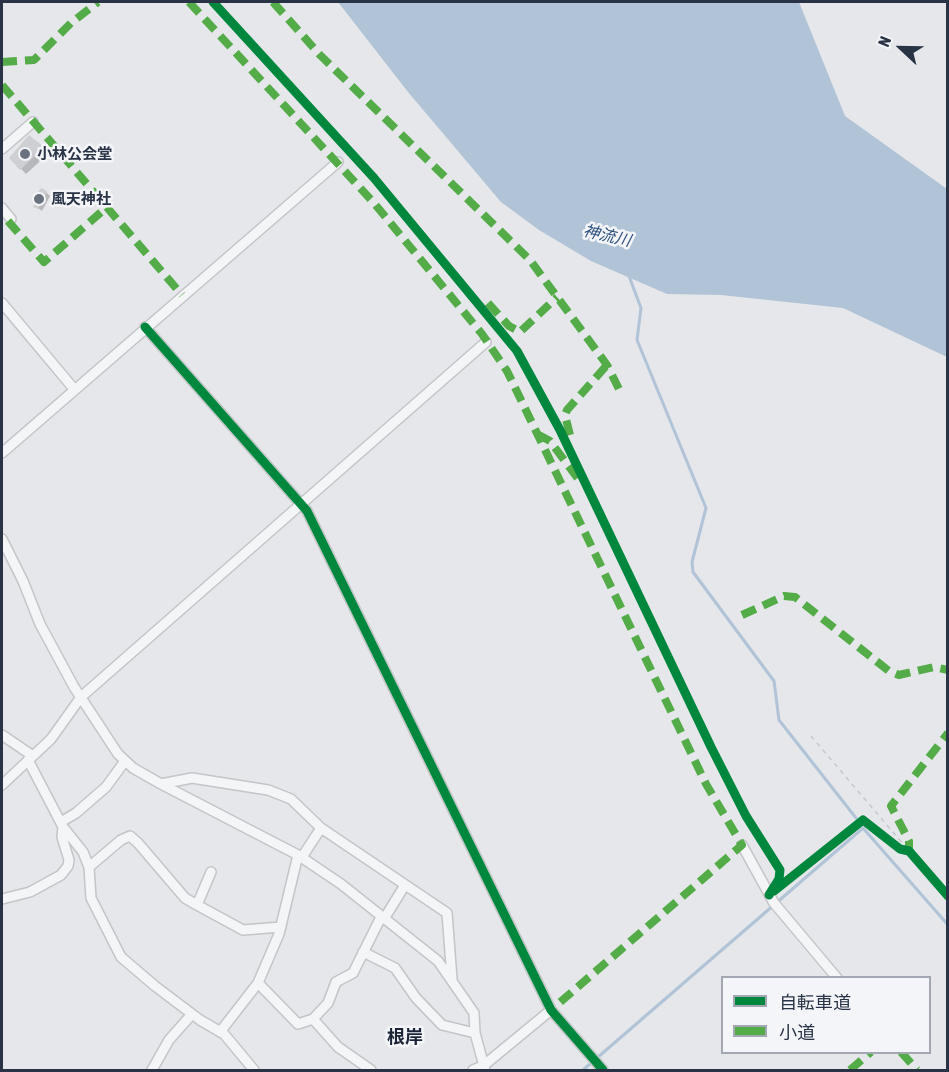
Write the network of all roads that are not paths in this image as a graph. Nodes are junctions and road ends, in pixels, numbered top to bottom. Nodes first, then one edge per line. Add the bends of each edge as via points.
1 (33, 122) dead end
2 (2, 149) edge
3 (338, 162) dead end
4 (2, 208) edge
5 (2, 226) edge
6 (2, 303) edge
7 (146, 327) junction
8 (486, 342) dead end
9 (74, 389) junction
10 (2, 453) edge
11 (301, 504) junction
12 (2, 539) edge
13 (81, 697) junction
14 (2, 735) edge
15 (30, 758) junction
16 (125, 761) junction
17 (160, 784) junction
18 (2, 785) edge
19 (62, 824) junction
20 (321, 828) junction
21 (742, 845) dead end
22 (300, 856) junction
23 (89, 867) junction
24 (211, 872) dead end
25 (405, 885) junction
26 (2, 899) edge
27 (197, 905) junction
28 (383, 918) junction
29 (281, 927) junction
30 (363, 952) junction
31 (835, 976) edge
32 (452, 979) junction
33 (258, 983) junction
34 (551, 1010) junction
35 (192, 1014) junction
36 (313, 1018) junction
37 (220, 1032) junction
38 (475, 1033) junction
39 (484, 1068) edge
40 (152, 1071) edge
41 (254, 1071) edge
42 (371, 1071) edge
43 (474, 1071) edge
44 (603, 1071) edge

1 - 2 street
3 - 7 street
4 - 5 street via 11,218
6 - 9 street
7 - 9 street
7 - 11 street
8 - 11 street
9 - 10 street
11 - 13 street
11 - 34 street via 316,527
12 - 13 street via 40,624
13 - 15 street via 51,739
13 - 16 street via 94,722
14 - 15 street
15 - 18 street
15 - 19 street
16 - 17 street
16 - 19 street via 106,787
17 - 20 street via 192,778 268,790 291,799
17 - 22 street
19 - 23 street
19 - 26 street via 68,867 30,892
20 - 22 street
20 - 25 street
21 - 31 street via 774,903
22 - 28 street
22 - 29 street
23 - 27 street via 129,836 185,898
23 - 35 street via 91,897 121,957
24 - 27 street
25 - 28 street
25 - 32 street via 447,914
27 - 29 street via 243,930
28 - 30 street
28 - 32 street via 438,961
29 - 33 street
30 - 36 street via 353,973 336,982 328,1002
30 - 38 street via 395,968 442,1025
32 - 38 street via 474,1013
33 - 36 street via 298,1024
33 - 37 street
34 - 39 street
34 - 44 street
35 - 37 street
35 - 40 street via 169,1040
36 - 42 street via 338,1047
37 - 41 street
38 - 39 street
39 - 43 street

